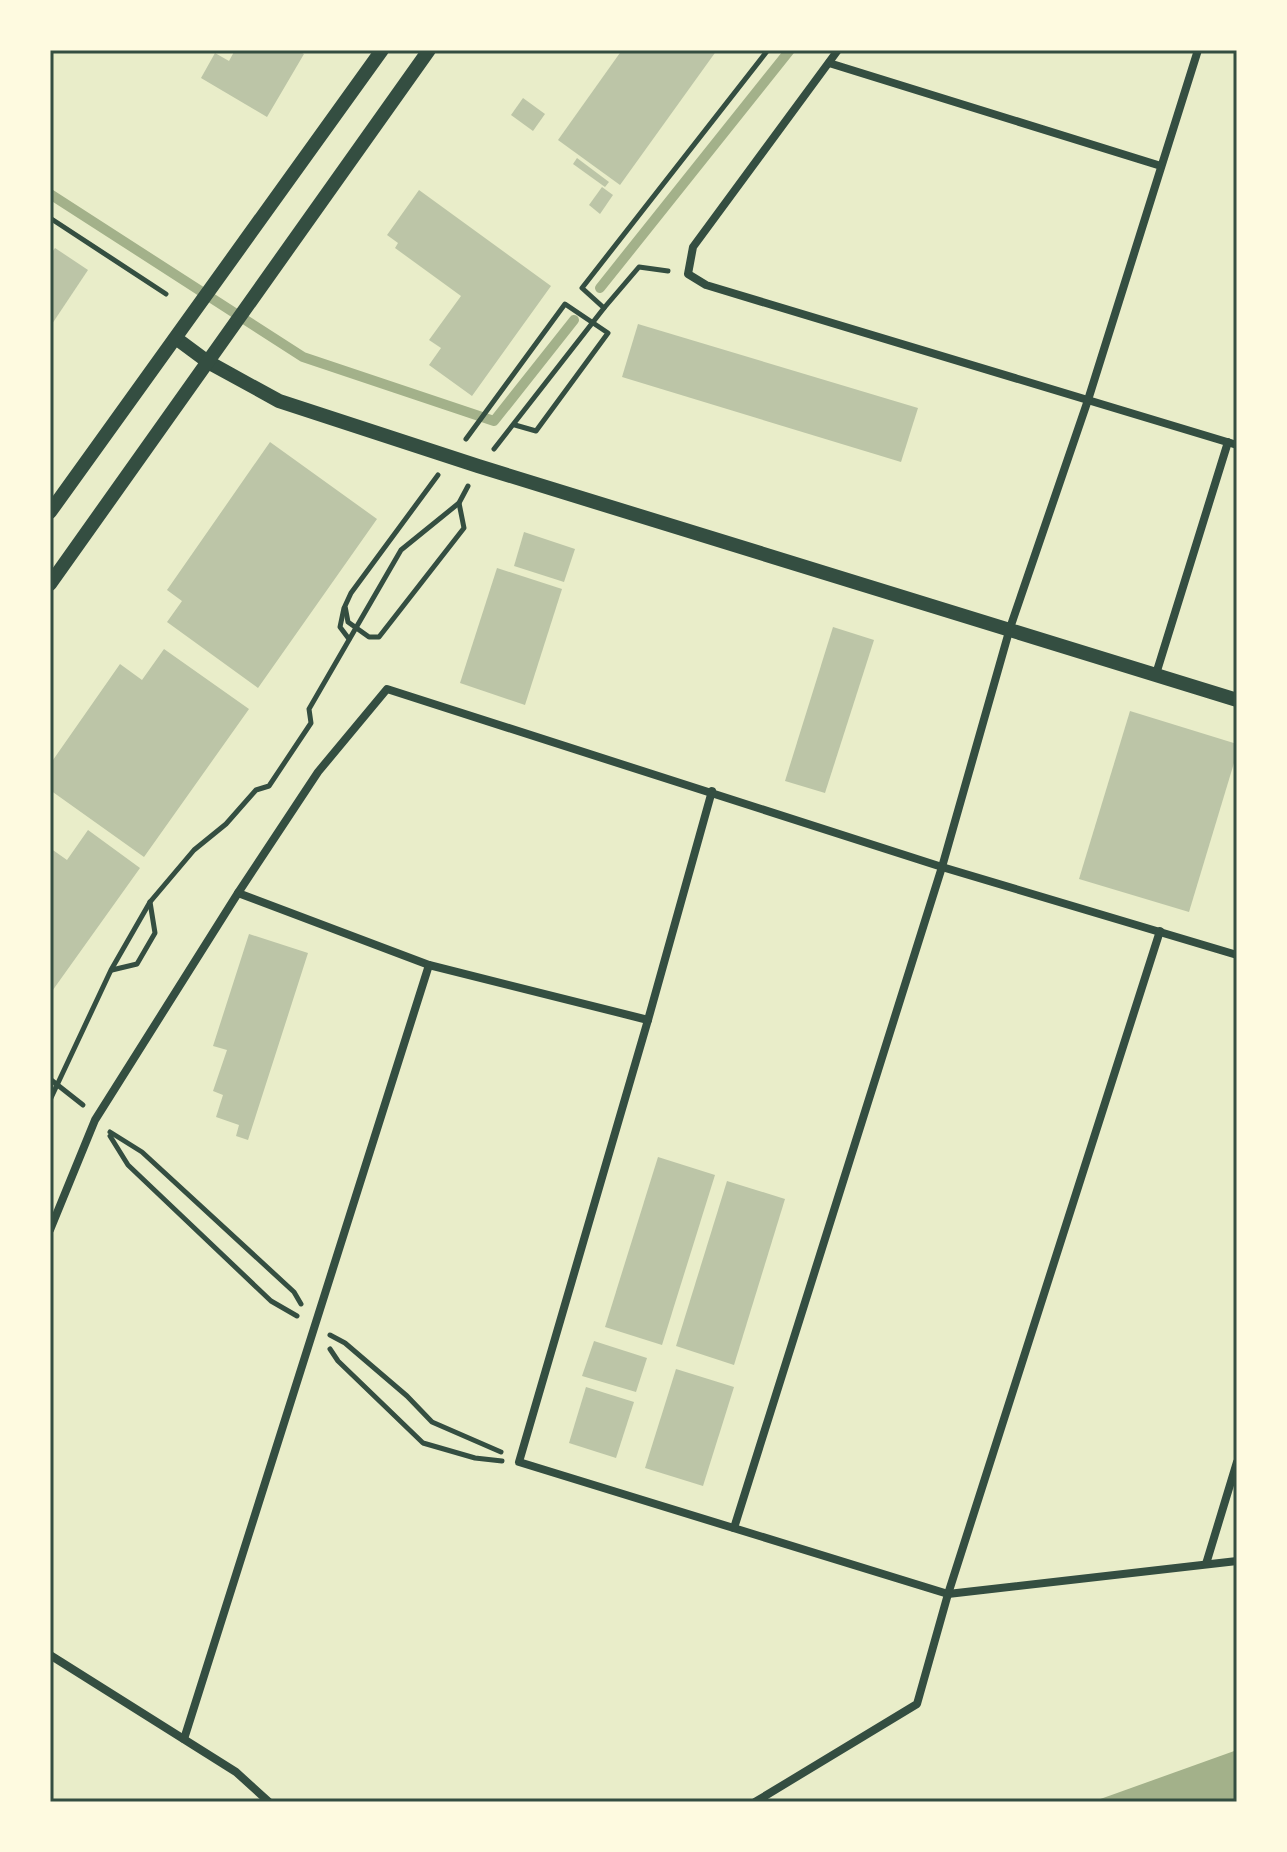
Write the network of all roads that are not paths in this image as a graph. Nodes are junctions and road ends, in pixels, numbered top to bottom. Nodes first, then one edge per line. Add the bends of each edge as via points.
1 (382, 50) edge
2 (429, 50) edge
3 (838, 50) edge
4 (1198, 50) edge
5 (829, 63) junction
6 (1161, 166) junction
7 (177, 339) junction
8 (208, 362) junction
9 (1088, 400) junction
10 (1232, 443) edge
11 (50, 512) edge
12 (50, 584) edge
13 (1010, 628) junction
14 (1156, 674) junction
15 (1237, 700) edge
16 (712, 791) junction
17 (942, 867) junction
18 (238, 893) junction
19 (1160, 931) junction
20 (1237, 955) edge
21 (429, 965) junction
22 (648, 1020) junction
23 (50, 1230) edge
24 (1237, 1462) edge
25 (734, 1528) junction
26 (1237, 1561) edge
27 (1206, 1564) junction
28 (948, 1594) junction
29 (50, 1655) edge
30 (184, 1739) junction
31 (269, 1802) edge
32 (755, 1802) edge

1 - 7 street
2 - 8 street
3 - 5 street
4 - 6 street
5 - 6 street
5 - 9 street via 693,247 688,274 706,285
6 - 9 street
7 - 8 street
7 - 11 street
8 - 12 street
8 - 13 street via 279,401
9 - 10 street
9 - 13 street
10 - 14 street
13 - 14 street
13 - 17 street
14 - 15 street
16 - 17 street
16 - 18 street via 387,689 318,772
16 - 22 street
17 - 19 street
17 - 25 street
18 - 21 street
18 - 23 street via 95,1120
19 - 20 street
19 - 28 street
21 - 22 street
21 - 30 street
22 - 25 street via 519,1462
24 - 27 street
25 - 28 street
26 - 27 street
27 - 28 street
28 - 32 street via 917,1704
29 - 30 street
30 - 31 street via 236,1772

